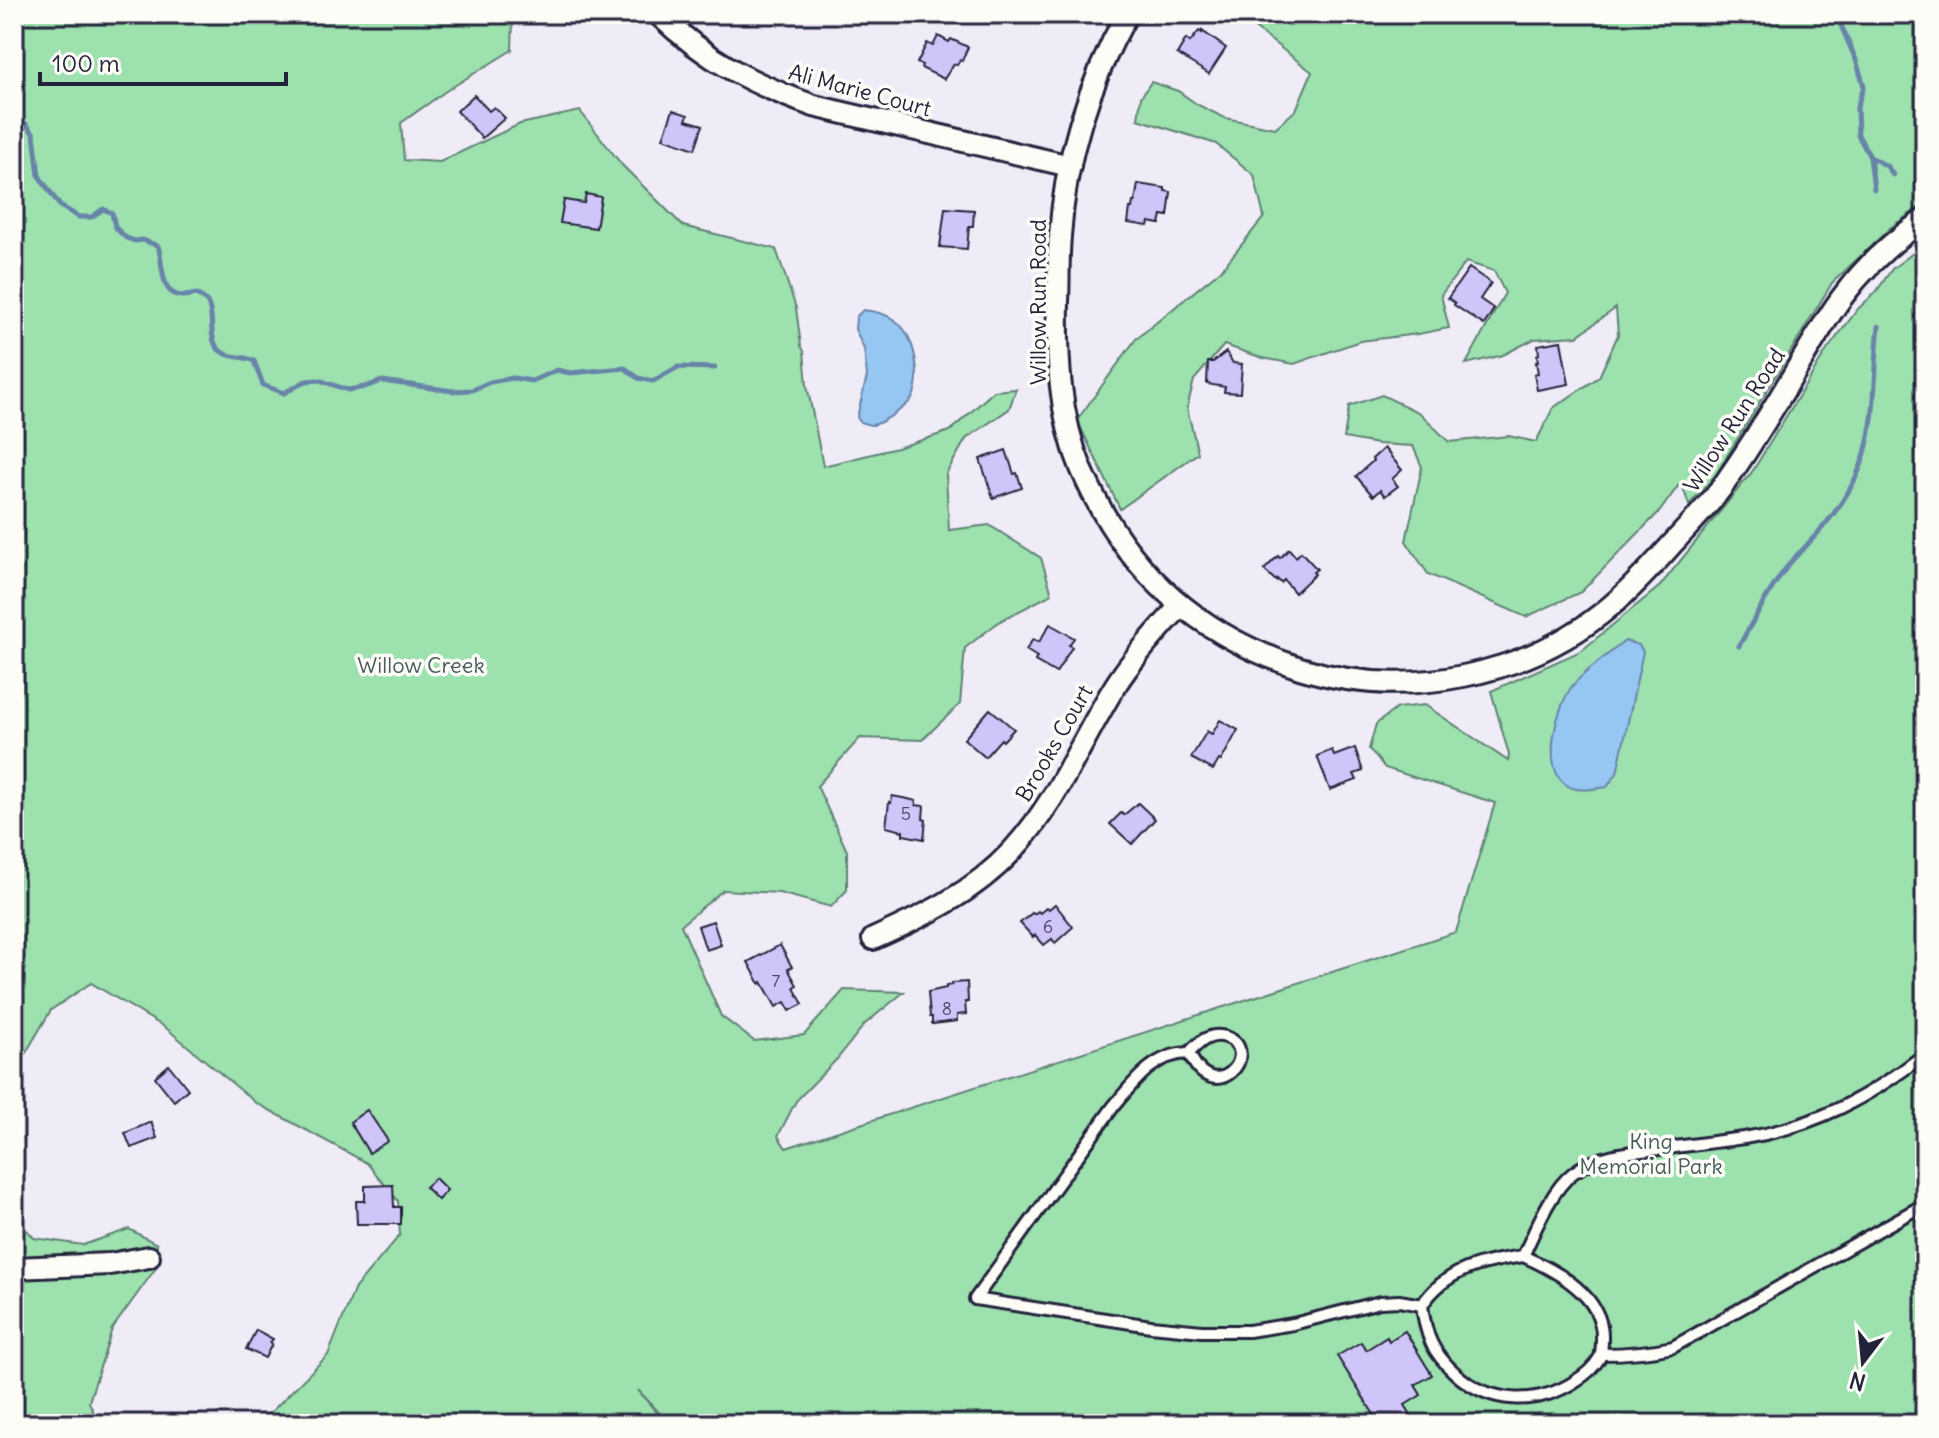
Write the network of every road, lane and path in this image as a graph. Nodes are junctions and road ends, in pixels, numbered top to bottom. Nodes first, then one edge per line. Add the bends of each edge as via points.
1 (658, 14) edge
2 (1127, 14) edge
3 (1070, 166) junction
4 (1925, 219) edge
5 (1181, 605) junction
6 (873, 939) dead end
7 (1189, 1053) junction
8 (1925, 1054) edge
9 (1925, 1204) edge
10 (1523, 1256) junction
11 (149, 1257) dead end
12 (14, 1268) edge
13 (1422, 1305) junction
14 (1601, 1354) junction

1 - 3 street, Ali Marie Court via 705,54 774,92
2 - 3 street, Willow Run Road via 1093,83
3 - 5 street, Willow Run Road via 1060,237 1058,341 1064,413 1074,452 1112,529
4 - 5 street, Willow Run Road via 1872,262 1843,296 1730,477 1703,511 1610,608 1539,652 1455,678 1358,681 1276,660 1239,644
5 - 6 street, Brooks Court via 1116,685 1062,784 1010,853 939,909
7 - 7 lane via 1213,1035 1233,1040 1241,1057 1230,1074 1214,1078 1203,1073
7 - 13 lane via 1164,1058 1133,1082 975,1299 1202,1331 1293,1324 1380,1302
8 - 10 lane via 1874,1091 1792,1127 1614,1154 1590,1163 1556,1192
9 - 14 lane via 1673,1347
10 - 13 lane via 1448,1277
10 - 14 lane via 1560,1275 1588,1299 1602,1328
11 - 12 street
13 - 14 lane via 1435,1352 1463,1380 1505,1398 1525,1400 1561,1390 1580,1379

